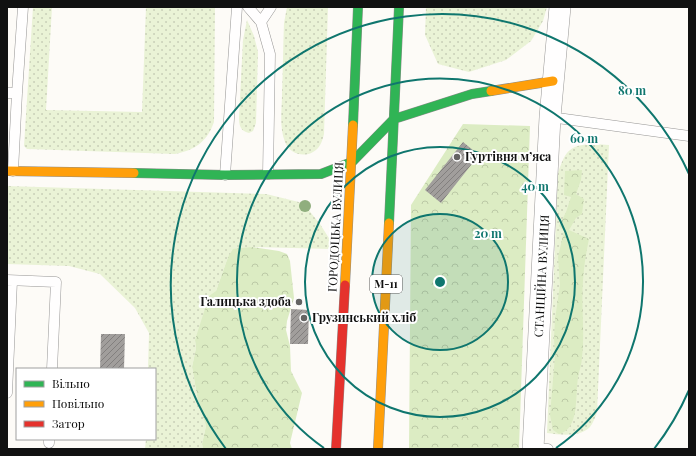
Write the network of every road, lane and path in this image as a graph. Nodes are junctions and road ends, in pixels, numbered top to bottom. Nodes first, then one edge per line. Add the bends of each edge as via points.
1 (23, 7) edge
2 (237, 7) edge
3 (248, 7) edge
4 (271, 7) edge
5 (358, 7) edge
6 (399, 7) edge
7 (560, 7) edge
8 (261, 22) junction
9 (553, 81) junction
10 (12, 93) edge
11 (550, 117) junction
12 (394, 119) junction
13 (689, 136) edge
14 (352, 162) junction
15 (10, 171) edge
16 (268, 174) junction
17 (225, 175) junction
18 (10, 280) edge
19 (52, 368) edge
20 (7, 393) edge
21 (336, 449) edge
22 (378, 449) edge
23 (538, 449) edge

1 - 10 lane
2 - 17 lane
3 - 8 lane
4 - 8 lane
5 - 14 main road, ГОРОДОЦЬКА ВУЛИЦЯ
6 - 12 main road, М-11
7 - 9 street, СТАНЦІЙНА ВУЛИЦЯ
8 - 16 lane via 270,54
9 - 11 street, СТАНЦІЙНА ВУЛИЦЯ
9 - 12 main road via 472,94
10 - 15 lane
11 - 13 lane
11 - 23 street, СТАНЦІЙНА ВУЛИЦЯ
12 - 14 main road
12 - 22 main road, М-11
14 - 16 main road via 321,174
14 - 21 main road, ГОРОДОЦЬКА ВУЛИЦЯ
15 - 17 main road
16 - 17 main road
18 - 19 lane via 56,282
18 - 20 lane

